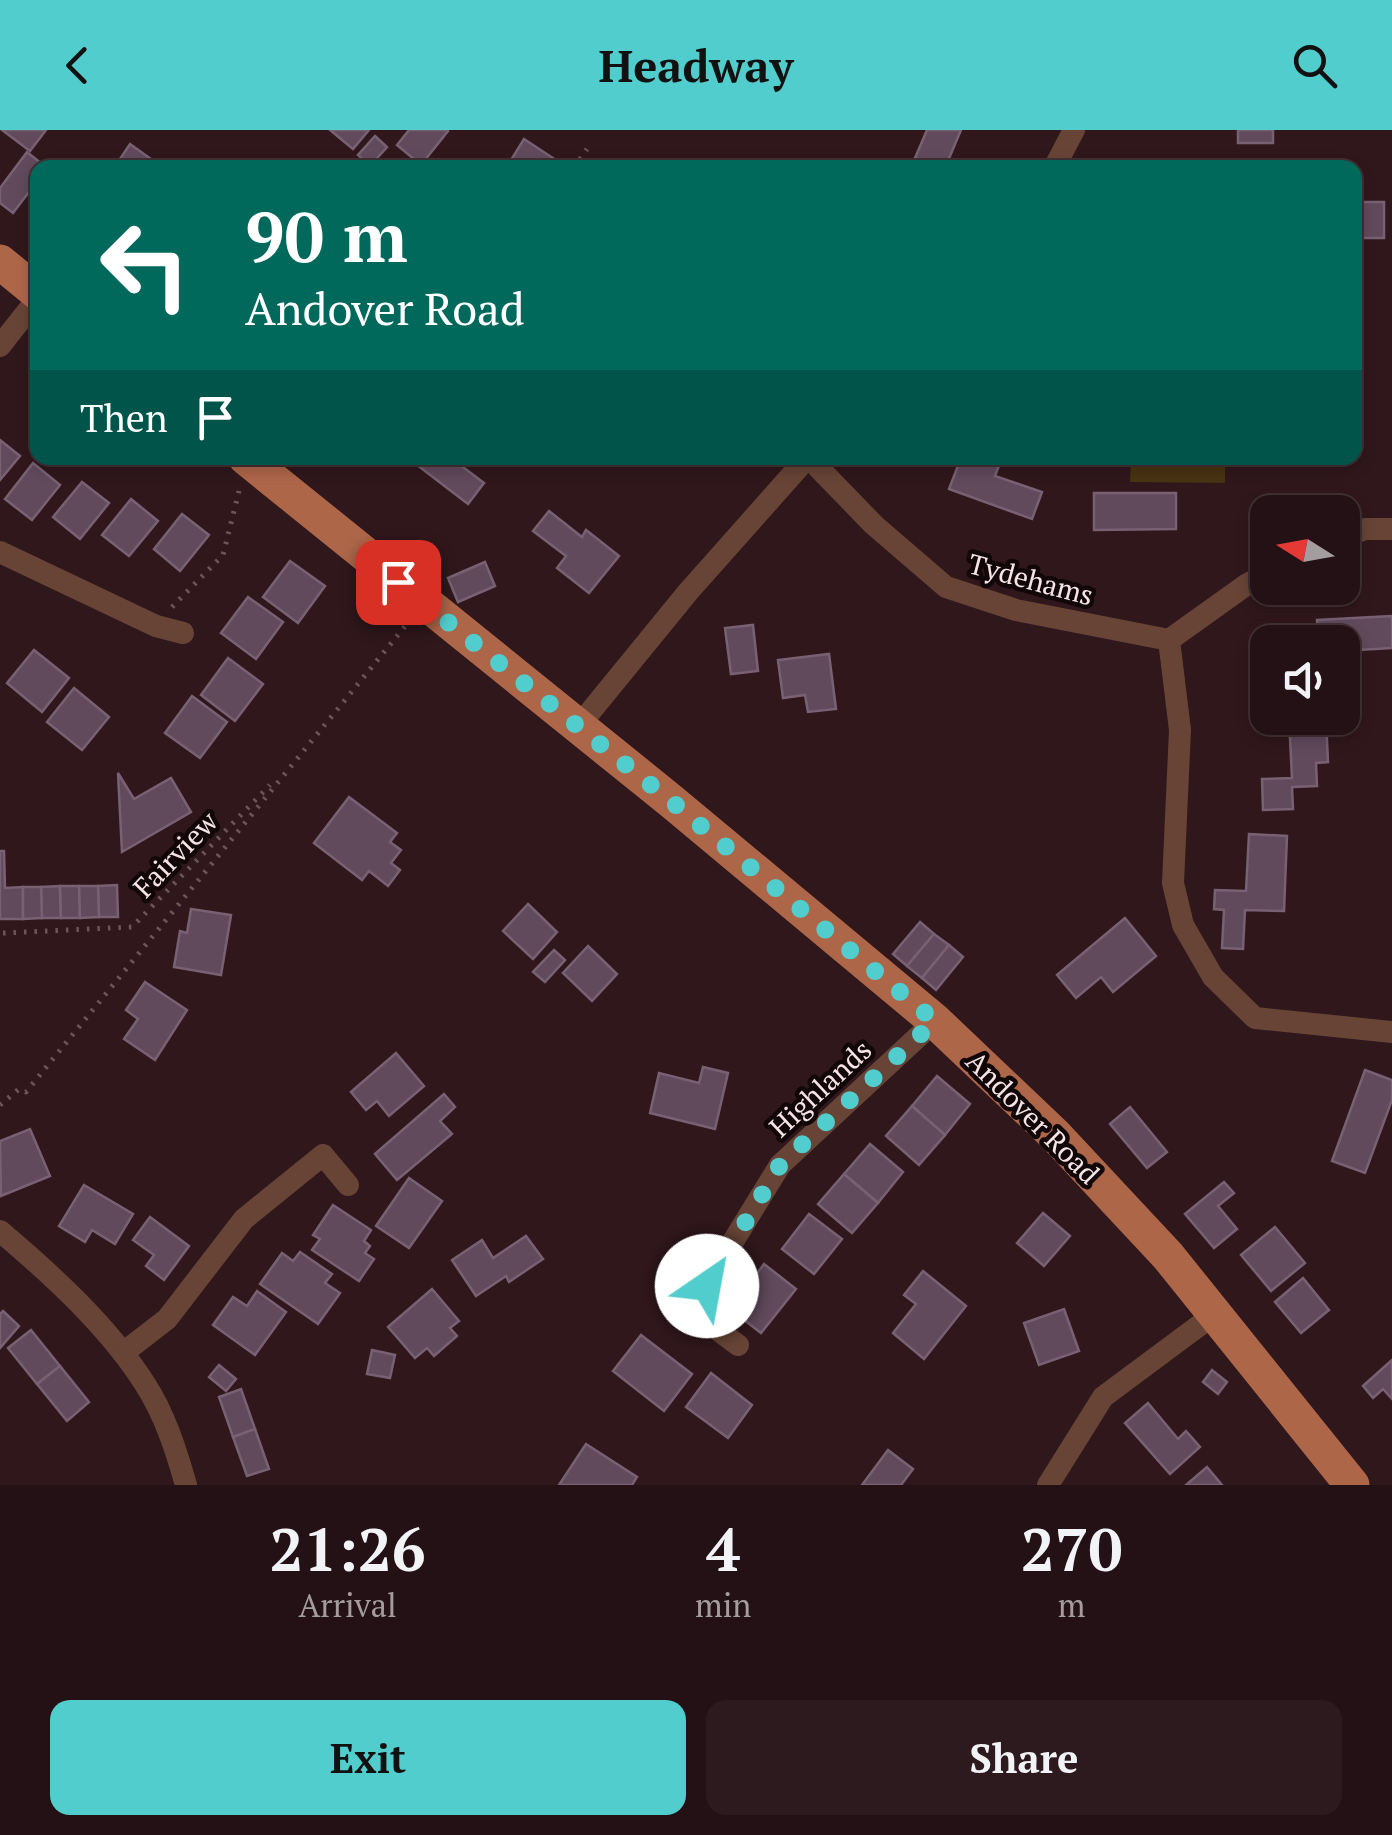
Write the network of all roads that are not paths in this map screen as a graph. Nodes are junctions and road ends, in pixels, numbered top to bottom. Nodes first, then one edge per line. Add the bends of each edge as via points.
1 (1074, 130) edge
2 (1058, 160) edge
3 (0, 262) edge
4 (30, 289) edge
5 (30, 307) edge
6 (0, 346) edge
7 (802, 465) edge
8 (815, 465) edge
9 (244, 470) edge
10 (1392, 529) edge
11 (1360, 531) edge
12 (0, 552) edge
13 (1250, 583) edge
14 (183, 633) dead end
15 (1169, 640) junction
16 (578, 728) junction
17 (935, 1021) junction
18 (1392, 1032) edge
19 (348, 1186) dead end
20 (0, 1231) edge
21 (1216, 1313) junction
22 (738, 1345) dead end
23 (124, 1353) junction
24 (186, 1485) edge
25 (1048, 1485) edge
26 (1352, 1485) edge

1 - 2 street
3 - 4 main road
5 - 6 street
7 - 16 street, Tydehams
8 - 15 street, Tydehams via 946,587 1016,610
9 - 16 main road, Andover Road
10 - 11 street
12 - 14 street
13 - 15 street
15 - 18 street via 1180,730 1173,883 1192,942 1212,977 1255,1018
16 - 17 main road, Andover Road
17 - 21 main road, Andover Road via 1054,1136
17 - 22 street, Highlands via 780,1165 692,1310
19 - 23 street via 323,1156 244,1218 166,1319
20 - 23 street
21 - 25 street via 1104,1398
21 - 26 main road, Andover Road
23 - 24 street via 170,1433

